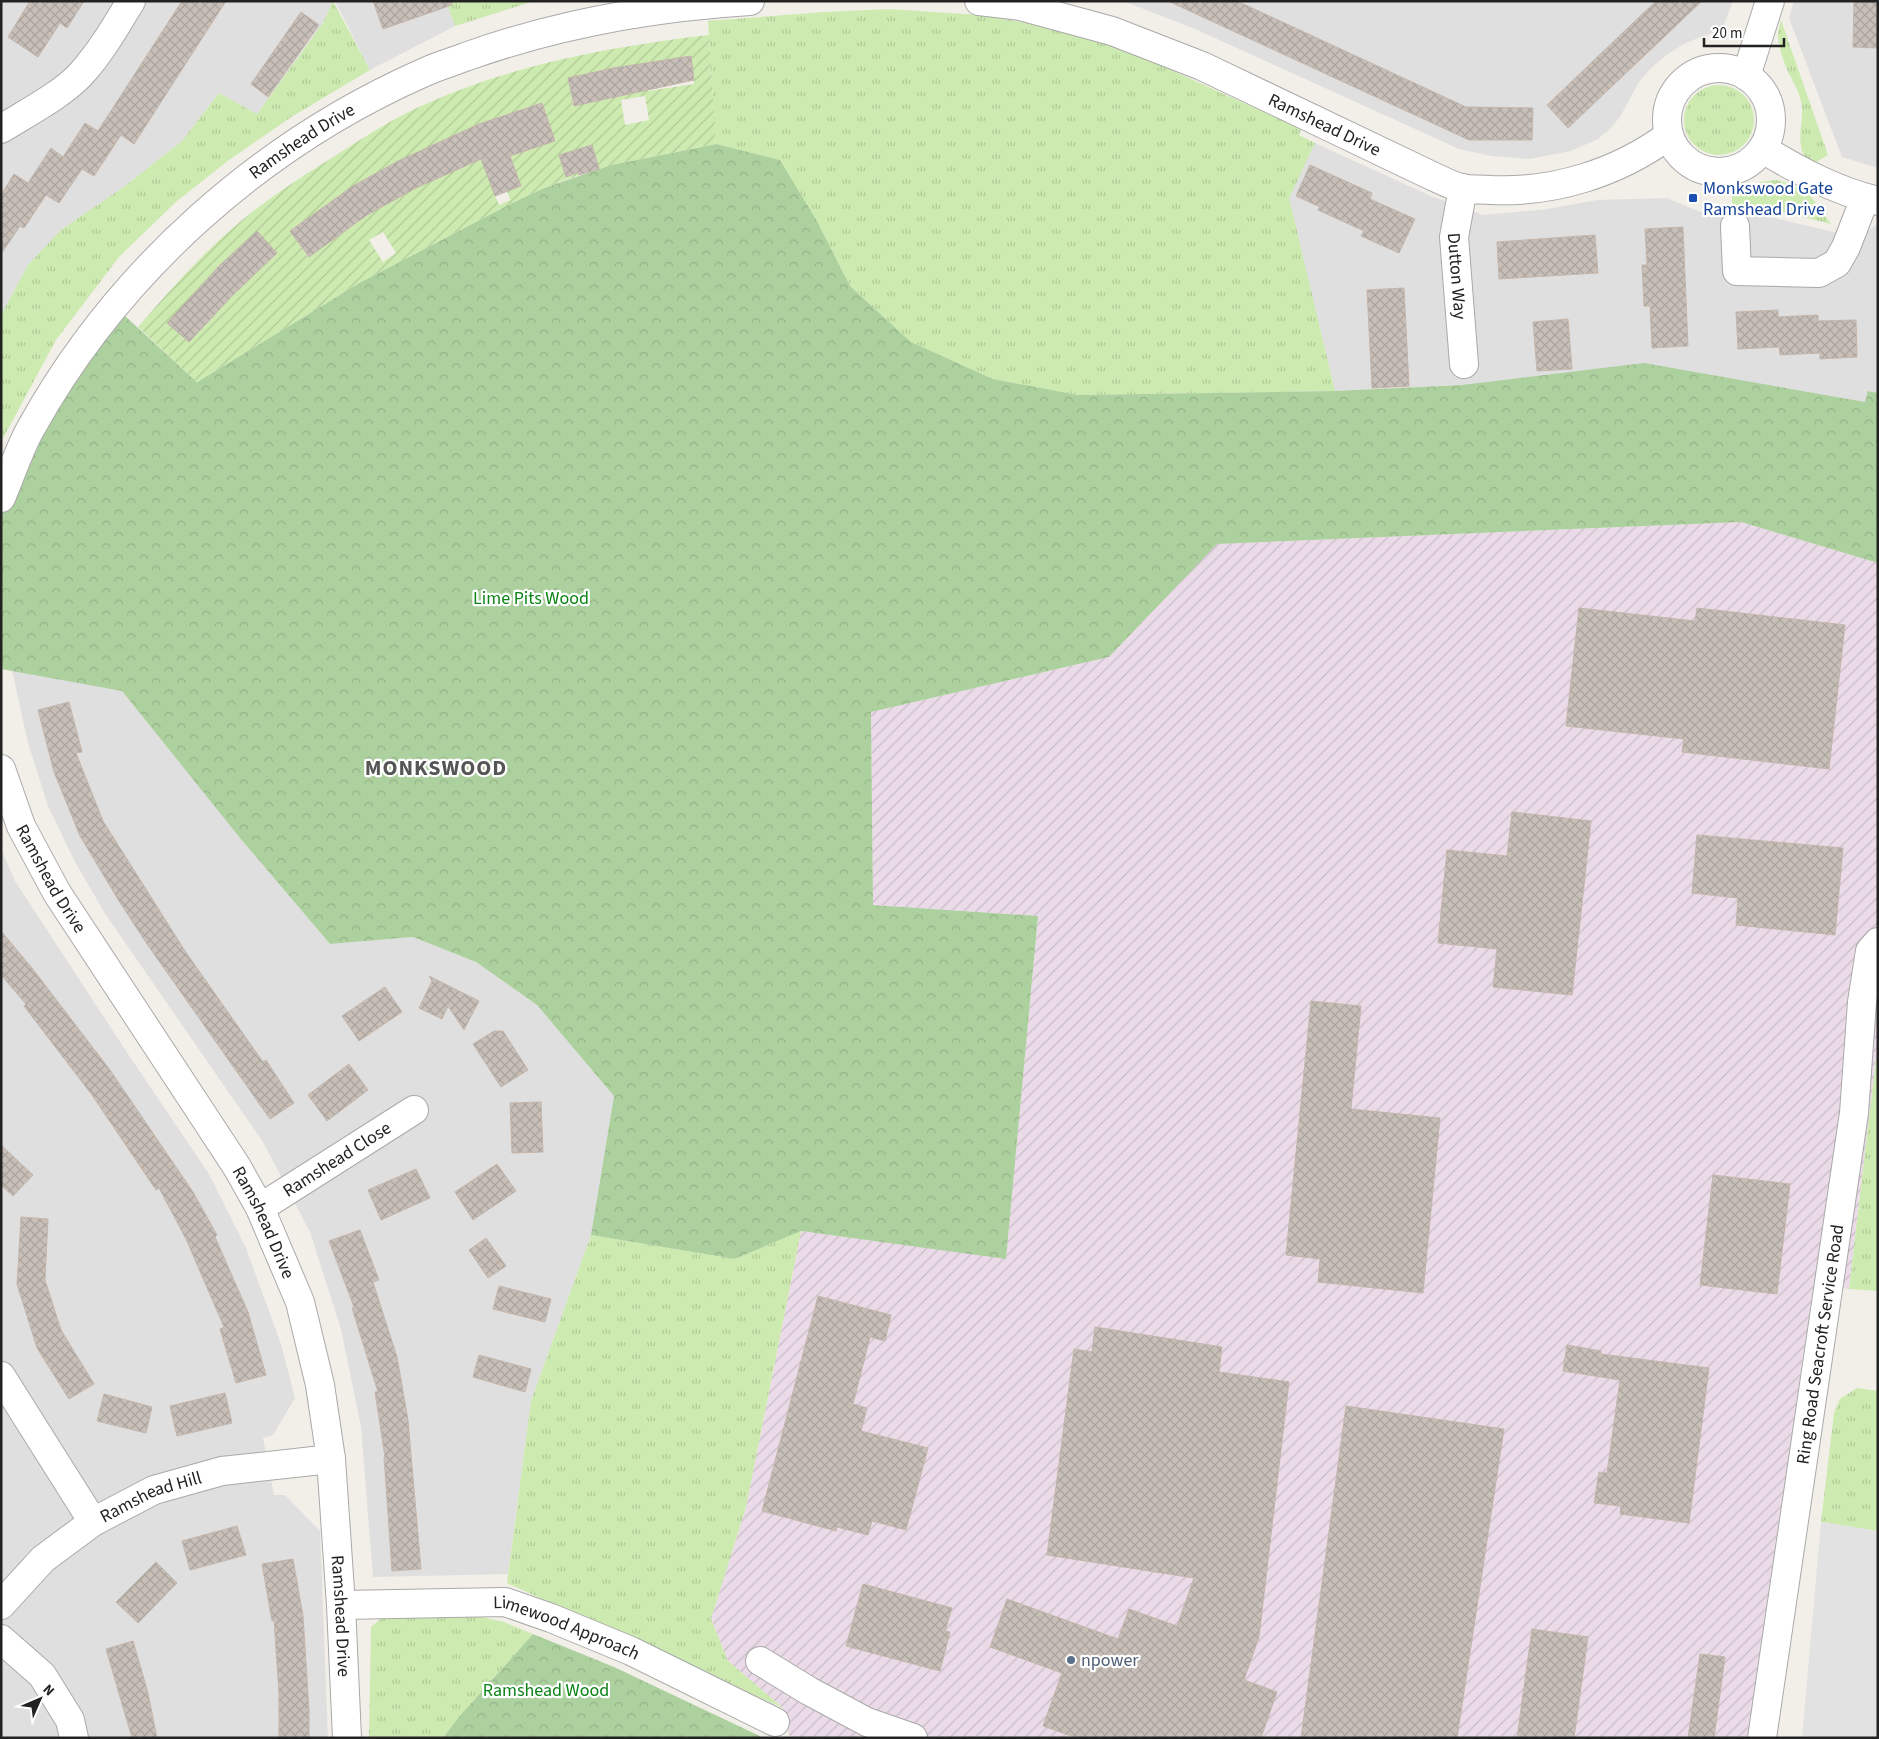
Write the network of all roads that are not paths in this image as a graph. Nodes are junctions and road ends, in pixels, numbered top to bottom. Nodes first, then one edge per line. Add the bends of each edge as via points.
1 (131, 1) edge
2 (750, 1) edge
3 (979, 1) edge
4 (1770, 1) edge
5 (707, 2) edge
6 (1021, 4) edge
7 (1746, 76) junction
8 (1, 129) edge
9 (1668, 136) junction
10 (1763, 149) junction
11 (1463, 188) junction
12 (1872, 200) edge
13 (1734, 226) dead end
14 (1464, 364) dead end
15 (1, 498) edge
16 (1, 769) edge
17 (1874, 946) edge
18 (414, 1110) dead end
19 (260, 1208) junction
20 (1, 1376) edge
21 (331, 1459) junction
22 (93, 1522) junction
23 (1, 1605) edge
24 (342, 1605) junction
25 (1, 1639) edge
26 (760, 1662) dead end
27 (775, 1722) dead end
28 (74, 1738) edge
29 (348, 1738) edge
30 (913, 1738) edge
31 (1762, 1738) edge

1 - 8 street via 80,76
2 - 5 street, Ramshead Drive
3 - 6 street, Ramshead Drive
4 - 7 street
5 - 15 street, Ramshead Drive via 590,21 493,47 427,71 346,113 255,172 204,214 114,306 74,359 30,429
6 - 11 street, Ramshead Drive via 1112,31 1202,66
7 - 9 street via 1727,68 1712,68 1684,80 1668,106
7 - 10 street via 1762,90 1768,103 1770,132
9 - 10 street via 1685,162 1714,173 1744,167
9 - 11 street, Ramshead Drive via 1620,164 1567,184 1513,191
10 - 12 street via 1804,173
11 - 14 street, Dutton Way via 1454,238
12 - 13 street via 1837,263 1819,273 1737,271
16 - 19 street, Ramshead Drive via 21,826 57,893 200,1108
17 - 31 street, Ring Road Seacroft Service Road via 1862,1002 1854,1113
18 - 19 street, Ramshead Close
19 - 21 street, Ramshead Drive via 300,1302 320,1384
20 - 22 street
21 - 22 street, Ramshead Hill via 214,1473 154,1490
21 - 24 street, Ramshead Drive
22 - 23 street, Ramshead Hill via 43,1558
24 - 27 street, Limewood Approach via 505,1602 631,1651
24 - 29 street, Ramshead Drive
25 - 28 street via 42,1675 70,1720
26 - 30 street via 867,1722

